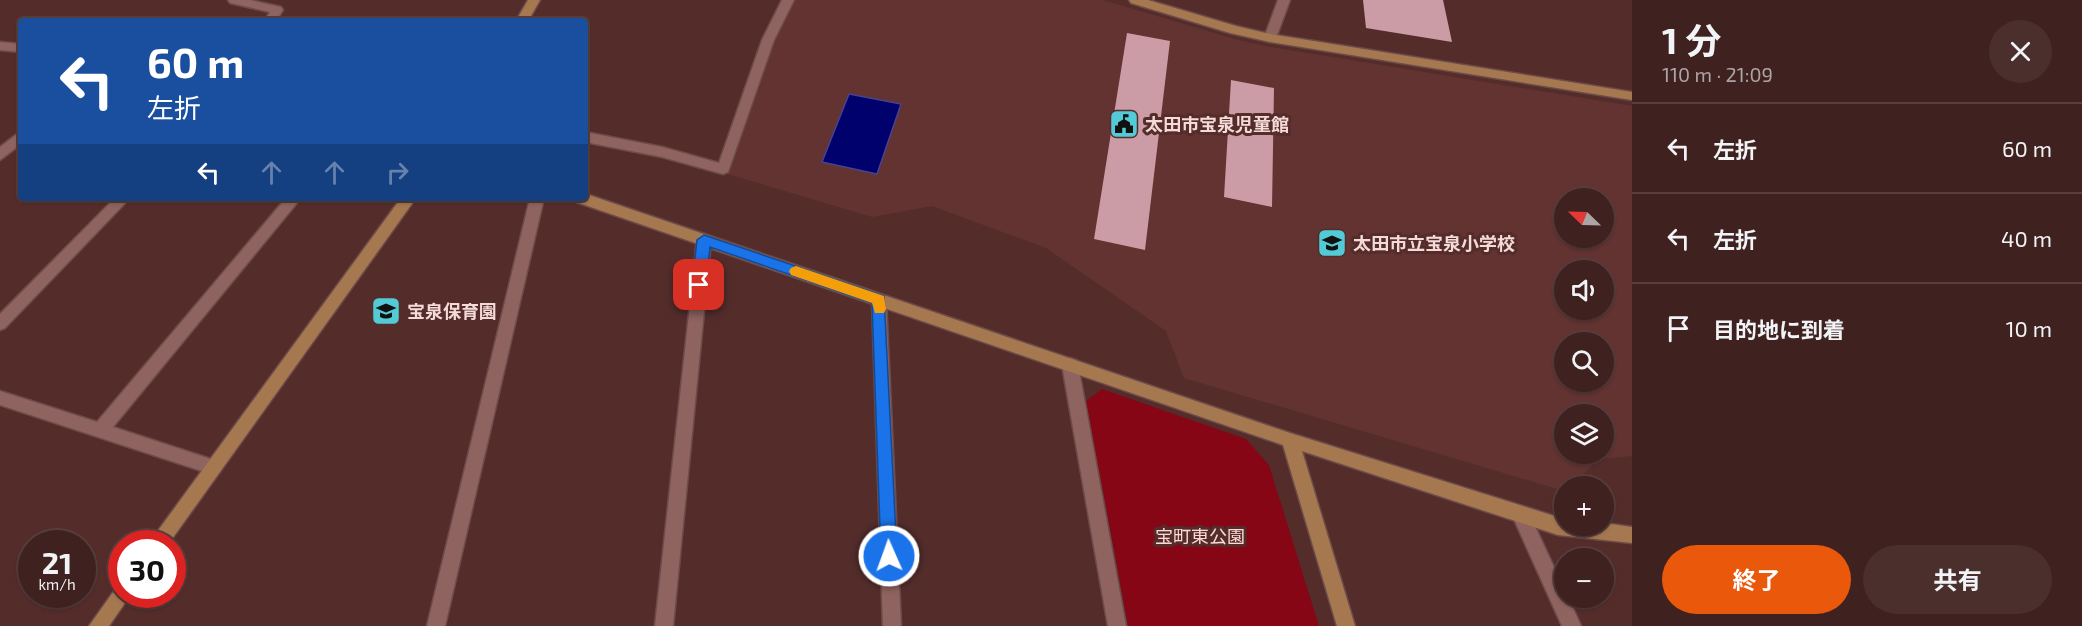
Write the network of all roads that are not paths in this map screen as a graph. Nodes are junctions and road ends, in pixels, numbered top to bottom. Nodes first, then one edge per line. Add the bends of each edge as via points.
1 (234, 0) edge
2 (534, 0) edge
3 (788, 0) edge
4 (1135, 0) edge
5 (1284, 0) edge
6 (272, 18) edge
7 (524, 18) edge
8 (1270, 38) junction
9 (0, 46) edge
10 (18, 48) edge
11 (1632, 96) edge
12 (588, 137) edge
13 (18, 139) edge
14 (0, 155) edge
15 (120, 201) edge
16 (291, 201) edge
17 (407, 201) edge
18 (536, 201) edge
19 (588, 201) edge
20 (704, 240) junction
21 (879, 300) junction
22 (0, 324) edge
23 (1070, 365) junction
24 (0, 398) edge
25 (100, 430) junction
26 (1290, 441) junction
27 (214, 467) junction
28 (1521, 515) junction
29 (168, 530) edge
30 (1632, 535) edge
31 (112, 608) edge
32 (98, 626) edge
33 (436, 626) edge
34 (664, 626) edge
35 (892, 626) edge
36 (1117, 626) edge
37 (1346, 626) edge
38 (1572, 626) edge

1 - 6 street via 277,10
2 - 7 street
3 - 12 street via 768,40 723,169
4 - 8 street
5 - 8 street
8 - 11 street
9 - 10 street
13 - 14 street
15 - 22 street
16 - 25 street
17 - 27 street
18 - 33 street
19 - 20 street
20 - 21 street
20 - 34 street
21 - 23 street
21 - 35 street
23 - 26 street
23 - 36 street
24 - 25 street
25 - 27 street
26 - 28 street
26 - 37 street
27 - 29 street
28 - 30 street via 1558,527
28 - 38 street
31 - 32 street

